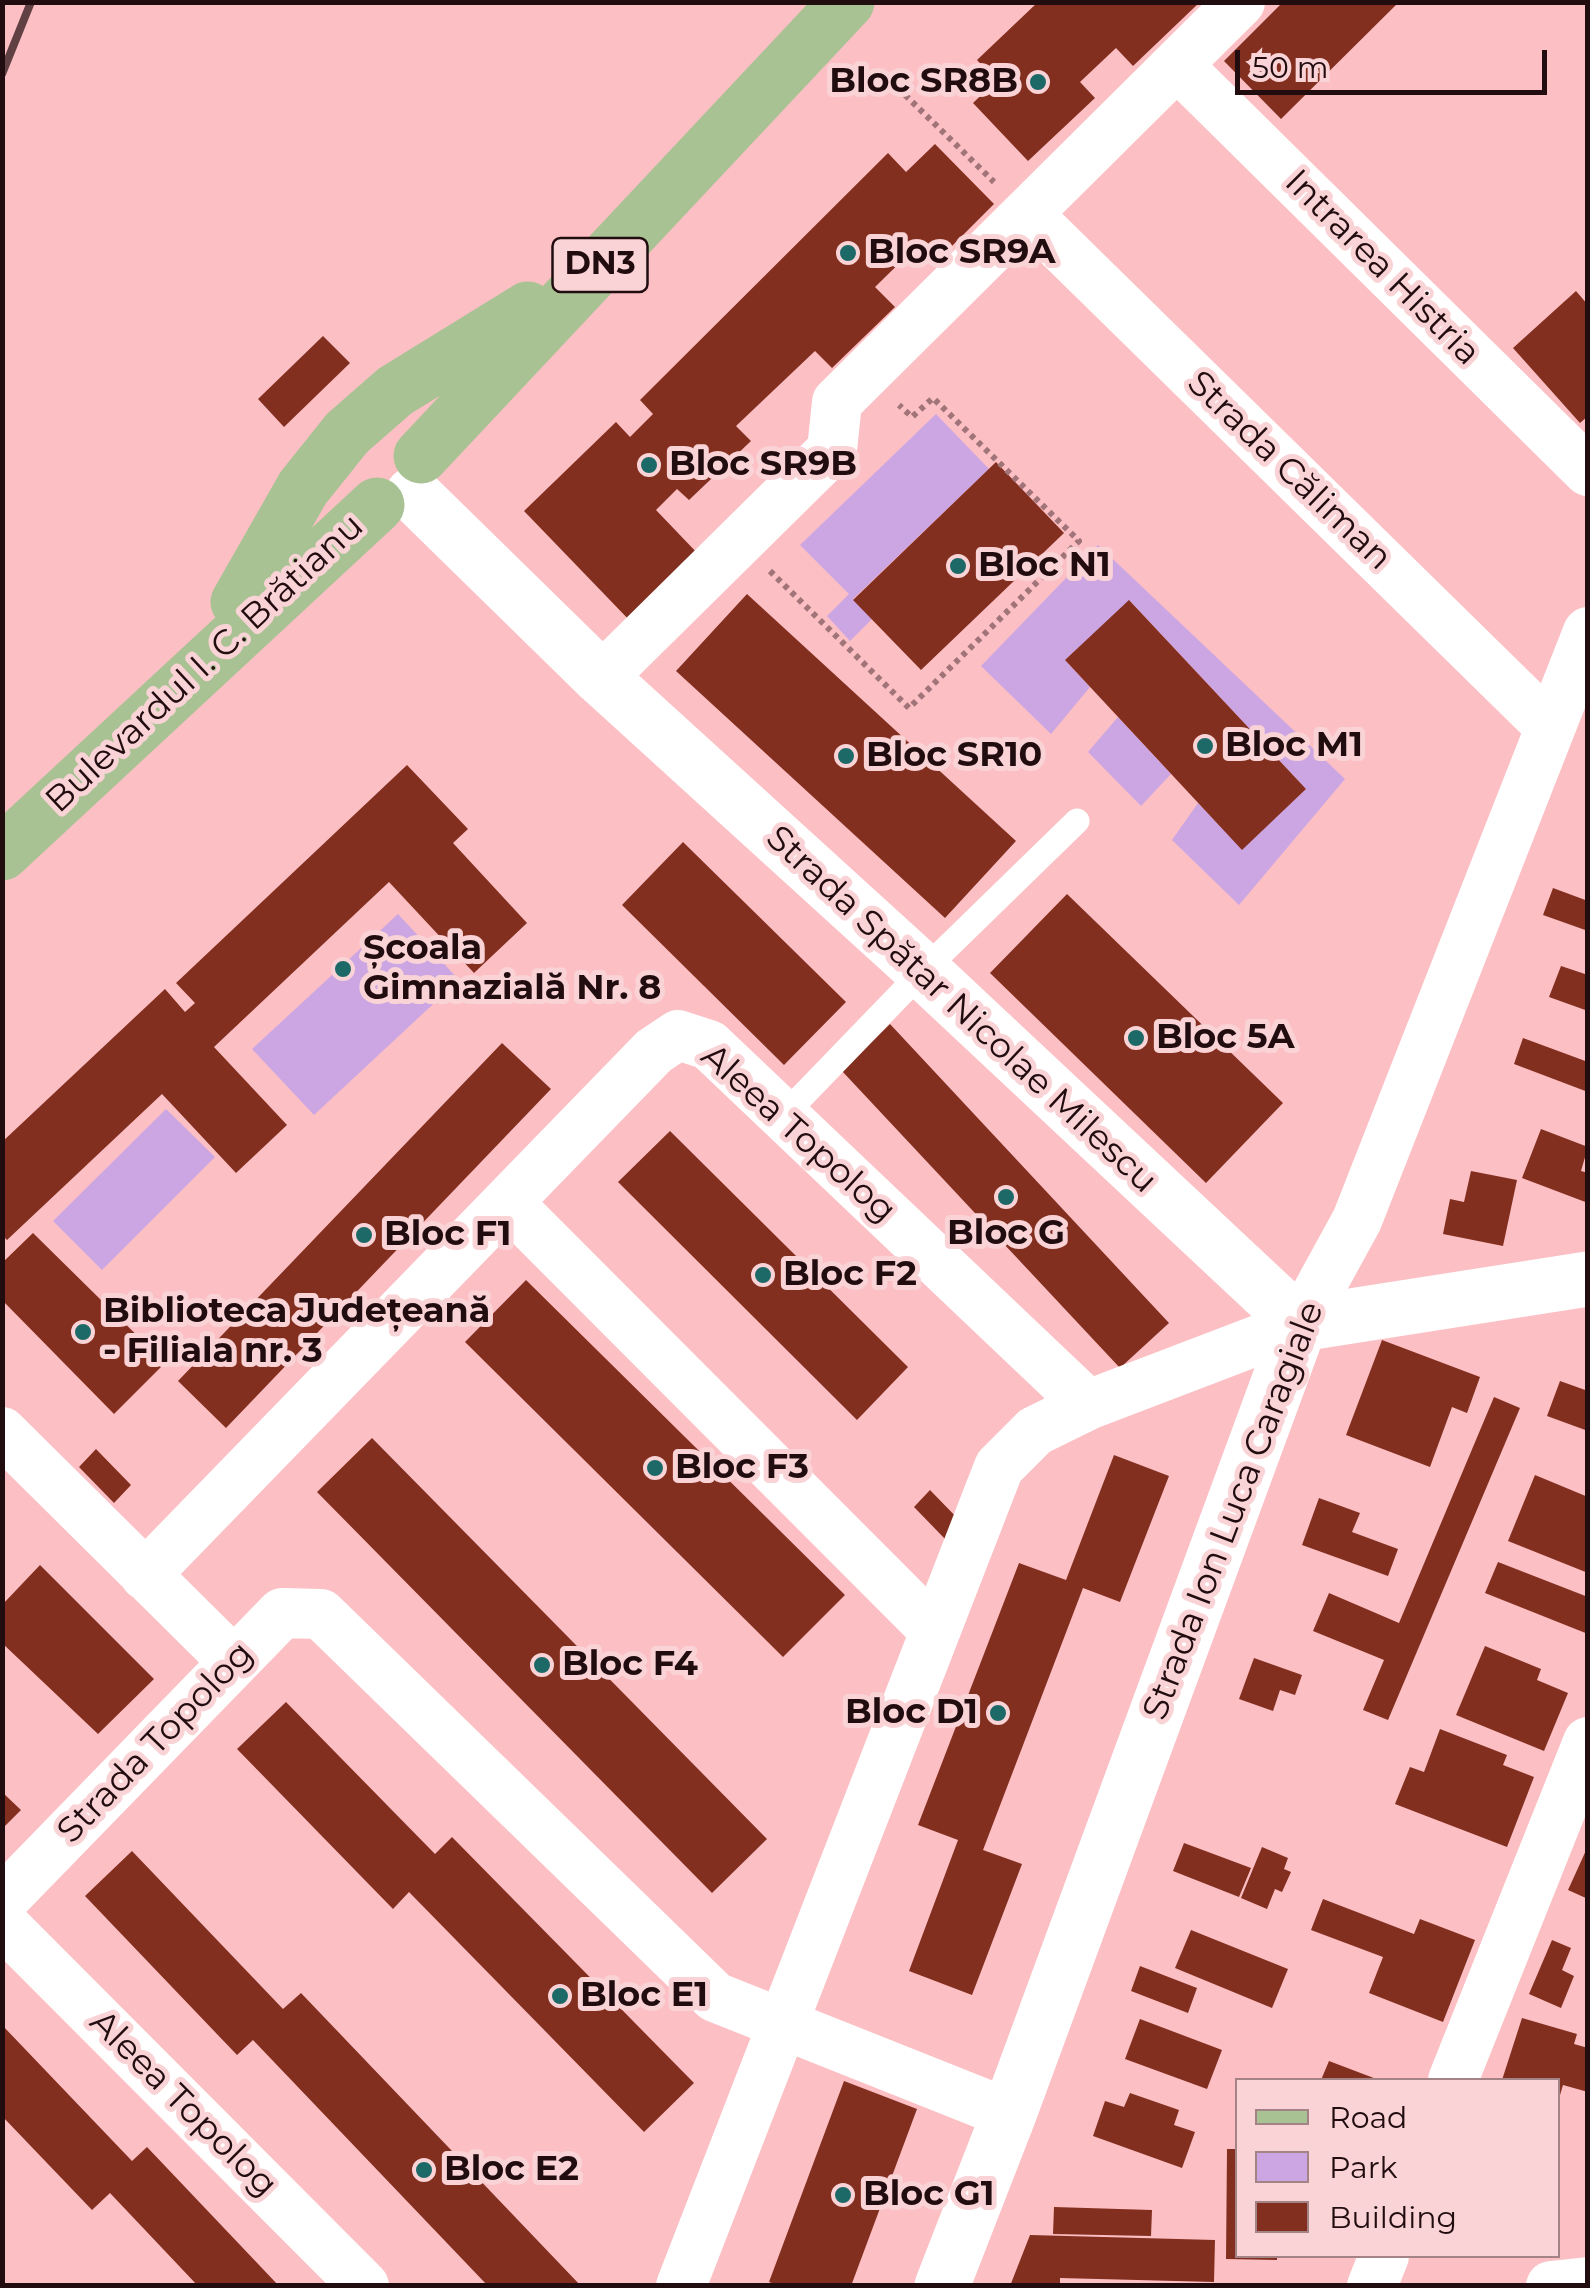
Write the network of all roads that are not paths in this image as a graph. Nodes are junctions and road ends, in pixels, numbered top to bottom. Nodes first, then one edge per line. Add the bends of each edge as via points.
1 (848, 2) edge
2 (1240, 2) edge
3 (1177, 65) junction
4 (779, 74) junction
5 (1027, 214) junction
6 (528, 308) junction
7 (1588, 471) edge
8 (391, 473) junction
9 (238, 602) junction
10 (1588, 632) edge
11 (601, 678) junction
12 (1550, 727) junction
13 (1077, 821) dead end
14 (17, 838) edge
15 (922, 971) junction
16 (783, 1116) junction
17 (508, 1204) junction
18 (1588, 1279) edge
19 (1300, 1324) junction
20 (1088, 1405) junction
21 (2, 1432) edge
22 (146, 1576) junction
23 (935, 1631) junction
24 (234, 1662) junction
25 (1588, 1742) edge
26 (2, 1901) edge
27 (2, 1923) edge
28 (784, 2022) junction
29 (1454, 2078) edge
30 (1009, 2114) junction
31 (1383, 2258) edge
32 (1588, 2282) edge
33 (364, 2286) edge
34 (681, 2286) edge
35 (942, 2286) edge
36 (1372, 2286) edge
37 (1551, 2286) edge

1 - 4 main road, Bulevardul I. C. Brătianu / DN3
2 - 3 street
3 - 5 street
3 - 7 street, Intrarea Histria
4 - 6 main road, Bulevardul I. C. Brătianu / DN3
4 - 8 main road, Bulevardul I. C. Brătianu / DN3
5 - 11 street via 837,402 832,450
5 - 12 street, Strada Căliman
6 - 8 main road, Bulevardul I. C. Brătianu / DN3
6 - 9 main road via 395,392 346,433 303,488
8 - 9 main road, Bulevardul I. C. Brătianu / DN3
8 - 11 street, Strada Spătar Nicolae Milescu
8 - 14 main road, Bulevardul I. C. Brătianu / DN3
9 - 14 main road, Bulevardul I. C. Brătianu / DN3
10 - 12 street, Strada Ion Luca Caragiale
11 - 15 street, Strada Spătar Nicolae Milescu
12 - 19 street, Strada Ion Luca Caragiale via 1357,1220
13 - 15 lane
15 - 16 lane
15 - 19 street, Strada Spătar Nicolae Milescu
16 - 17 street, Aleea Topolog via 709,1045 678,1035 654,1051
16 - 20 street, Aleea Topolog
17 - 22 street, Aleea Topolog
17 - 23 street
18 - 19 street
19 - 20 street
19 - 30 street, Strada Ion Luca Caragiale
20 - 23 street via 1036,1431 999,1466
21 - 22 street
22 - 24 street
23 - 28 street
24 - 26 street, Strada Topolog
24 - 28 street, Strada Topolog via 282,1613 321,1614 715,1998
25 - 29 street
27 - 33 street, Aleea Topolog
28 - 30 street
28 - 34 street
30 - 35 street, Strada Ion Luca Caragiale
31 - 36 street
32 - 37 street

